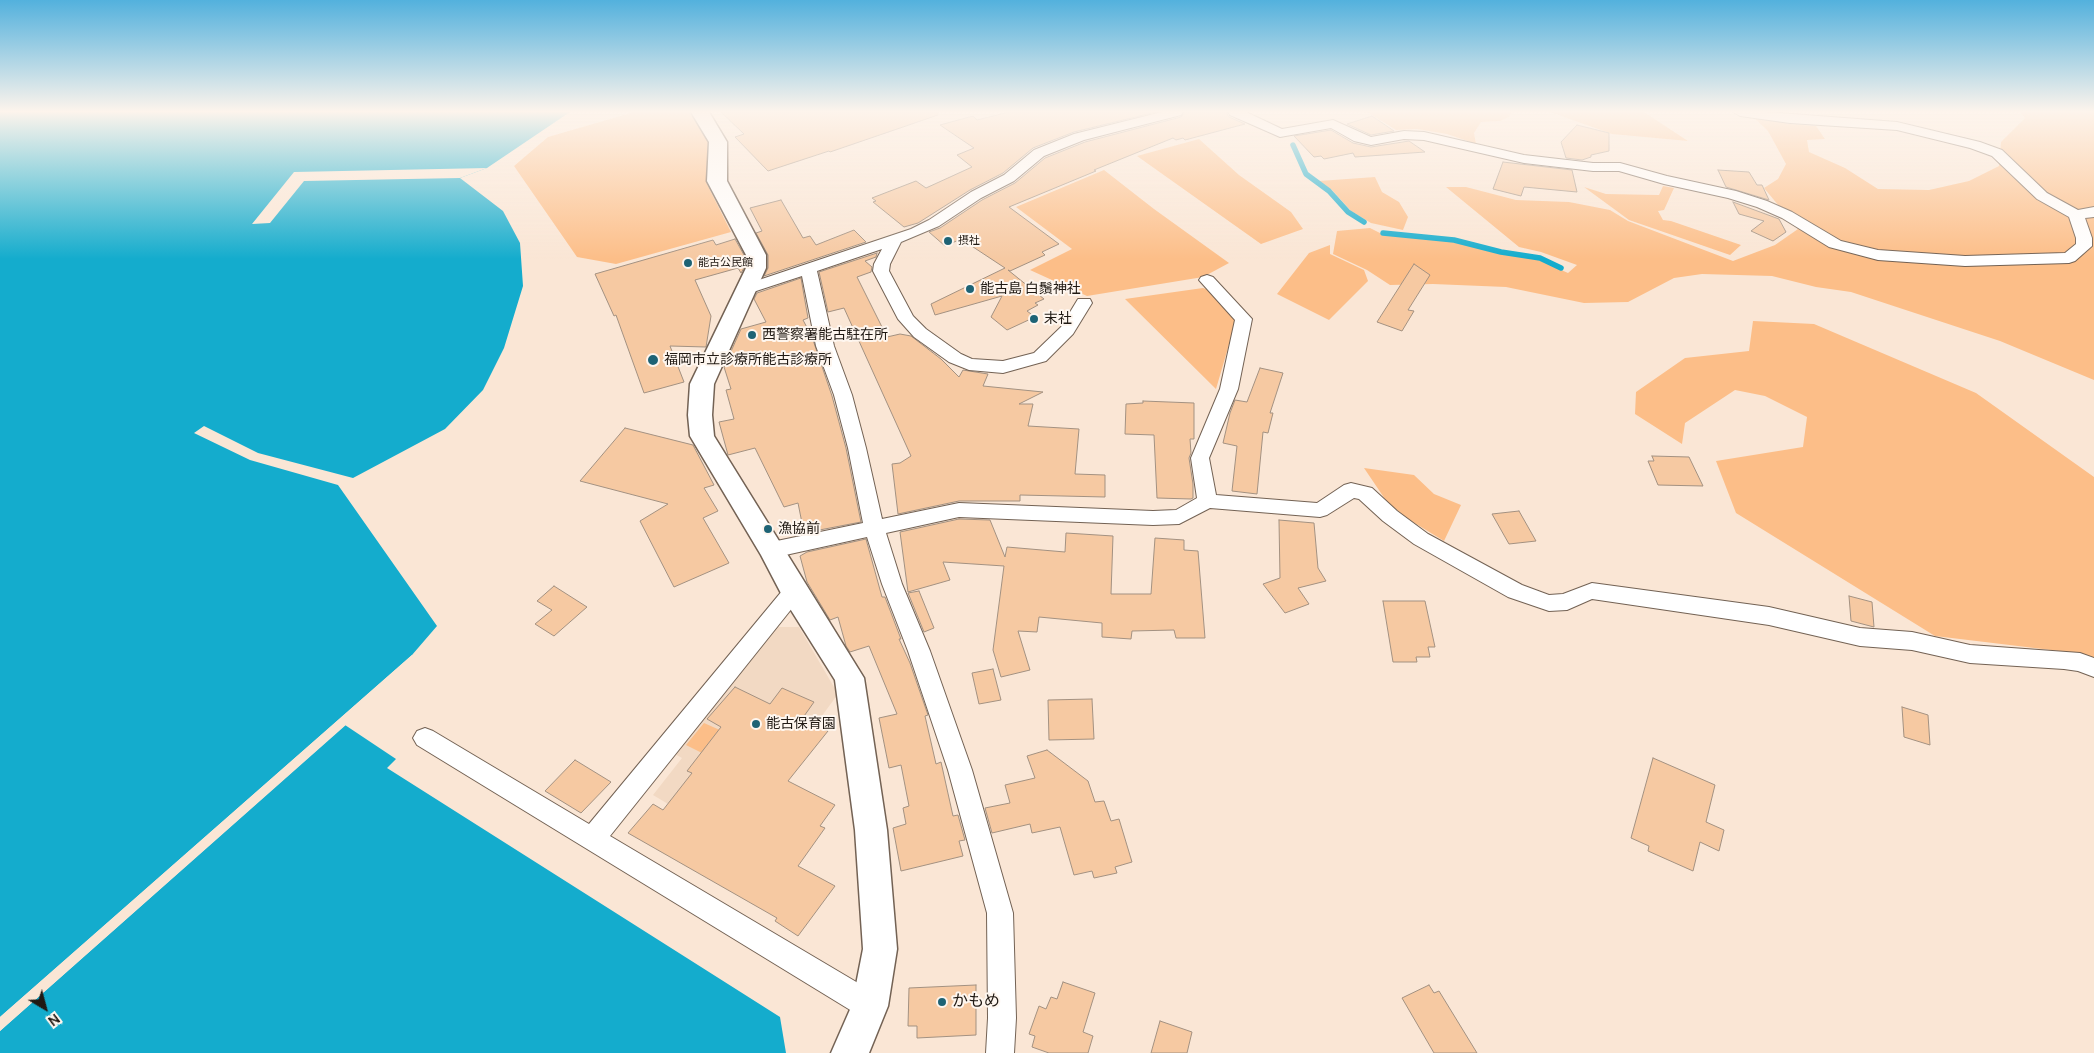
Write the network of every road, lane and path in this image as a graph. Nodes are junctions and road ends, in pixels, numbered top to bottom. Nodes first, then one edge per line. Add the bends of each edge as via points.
1 (718, 161) edge
2 (1029, 161) edge
3 (1534, 161) edge
4 (2005, 161) edge
5 (2094, 212) edge
6 (2076, 215) junction
7 (895, 238) junction
8 (809, 270) junction
9 (1207, 280) dead end
10 (748, 289) junction
11 (1084, 303) dead end
12 (1207, 501) junction
13 (874, 528) junction
14 (772, 550) junction
15 (794, 591) junction
16 (2094, 668) edge
17 (425, 738) dead end
18 (593, 838) junction
19 (870, 1006) junction
20 (850, 1053) edge
21 (1000, 1053) edge

1 - 10 street via 717,181 756,255 756,268
2 - 7 street via 1009,178 976,195 934,224
3 - 6 street via 1628,169 1731,194 1787,215 1835,244 1878,254 1965,261 2069,258 2084,246
4 - 6 street via 2042,196
5 - 6 street
7 - 8 street
7 - 11 street via 881,271 906,319 955,358 969,364 1004,368 1040,357 1067,330
8 - 10 street
8 - 13 street via 824,346 843,395
9 - 12 street via 1244,319 1229,389 1200,458
10 - 14 street via 702,384 702,436
12 - 13 street via 1179,517 959,510
12 - 16 street via 1320,510 1351,490 1365,493 1421,538 1515,591 1549,603 1567,602 1592,591 1769,616 1860,637 1912,641 1970,654 2064,660
13 - 14 street
13 - 21 street via 960,770 1000,913
14 - 15 street
15 - 18 street
15 - 19 street via 849,678 871,830 880,949
17 - 18 street
18 - 19 street
19 - 20 street

